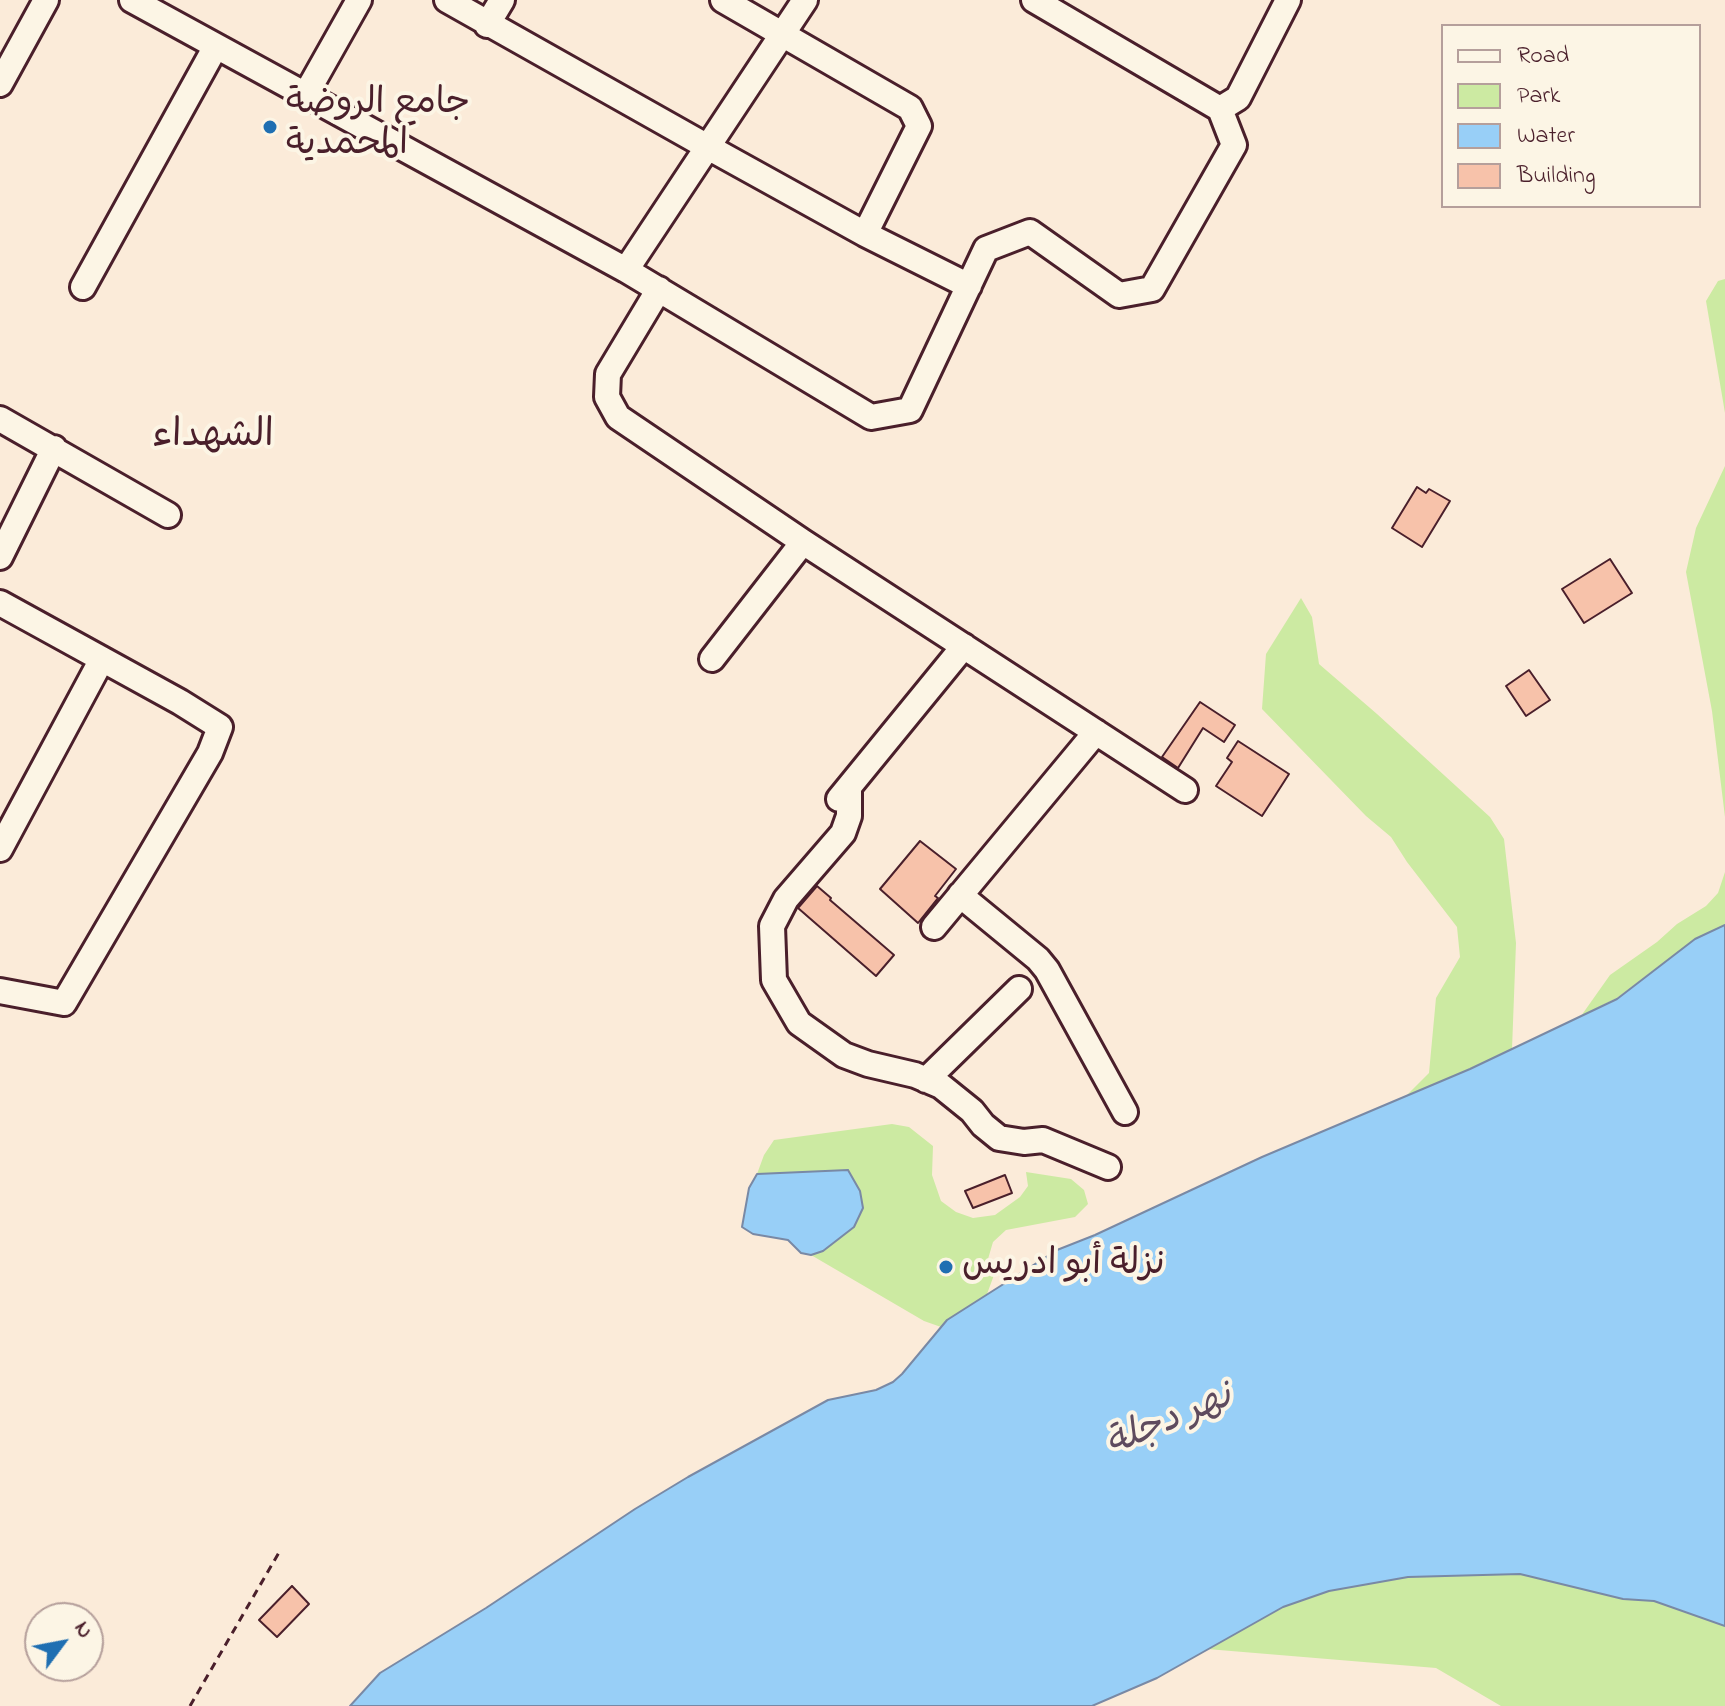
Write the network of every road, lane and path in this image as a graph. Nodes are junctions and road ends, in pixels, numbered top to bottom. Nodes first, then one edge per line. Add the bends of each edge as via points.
1 (46, 0) edge
2 (132, 0) edge
3 (359, 0) edge
4 (447, 0) edge
5 (502, 0) edge
6 (723, 0) edge
7 (805, 0) edge
8 (1034, 0) edge
9 (1288, 0) edge
10 (172, 9) edge
11 (487, 25) junction
12 (782, 34) junction
13 (216, 46) junction
14 (0, 84) edge
15 (306, 94) junction
16 (1220, 109) junction
17 (706, 146) junction
18 (865, 234) junction
19 (626, 270) junction
20 (969, 286) junction
21 (83, 287) dead end
22 (659, 289) junction
23 (0, 419) edge
24 (54, 448) junction
25 (168, 515) dead end
26 (803, 542) junction
27 (0, 557) edge
28 (0, 603) edge
29 (964, 646) junction
30 (102, 659) junction
31 (712, 659) dead end
32 (1096, 732) junction
33 (1185, 790) dead end
34 (0, 849) edge
35 (960, 895) junction
36 (934, 927) dead end
37 (1019, 989) dead end
38 (0, 991) edge
39 (926, 1080) junction
40 (1125, 1112) dead end
41 (1108, 1167) dead end
42 (281, 1549) dead end
43 (190, 1706) edge

1 - 14 street
2 - 10 street
3 - 15 street
4 - 11 street
5 - 11 street
6 - 12 street
7 - 12 street
8 - 16 street
9 - 16 street via 1238,98
10 - 13 street
11 - 17 street
12 - 17 street
12 - 18 street via 910,108 919,126
13 - 15 street
13 - 21 street
15 - 19 street
16 - 20 street via 1234,145 1152,289 1119,295 1030,232 986,249
17 - 18 street
17 - 19 street
18 - 20 street
19 - 22 street
20 - 22 street via 910,410 871,417
22 - 26 street via 608,374 611,408
23 - 24 street
24 - 25 street
24 - 27 street
26 - 29 street
26 - 31 street
28 - 30 street
29 - 32 street
29 - 39 street via 841,796 849,816 843,833 786,899 772,926 774,980 799,1023 844,1055
30 - 34 street
30 - 38 street via 220,727 210,753 64,1003
32 - 33 street
32 - 35 street
35 - 36 street
35 - 40 street via 1047,970
37 - 39 street
39 - 41 street via 957,1098 999,1138 1043,1140
42 - 43 path

